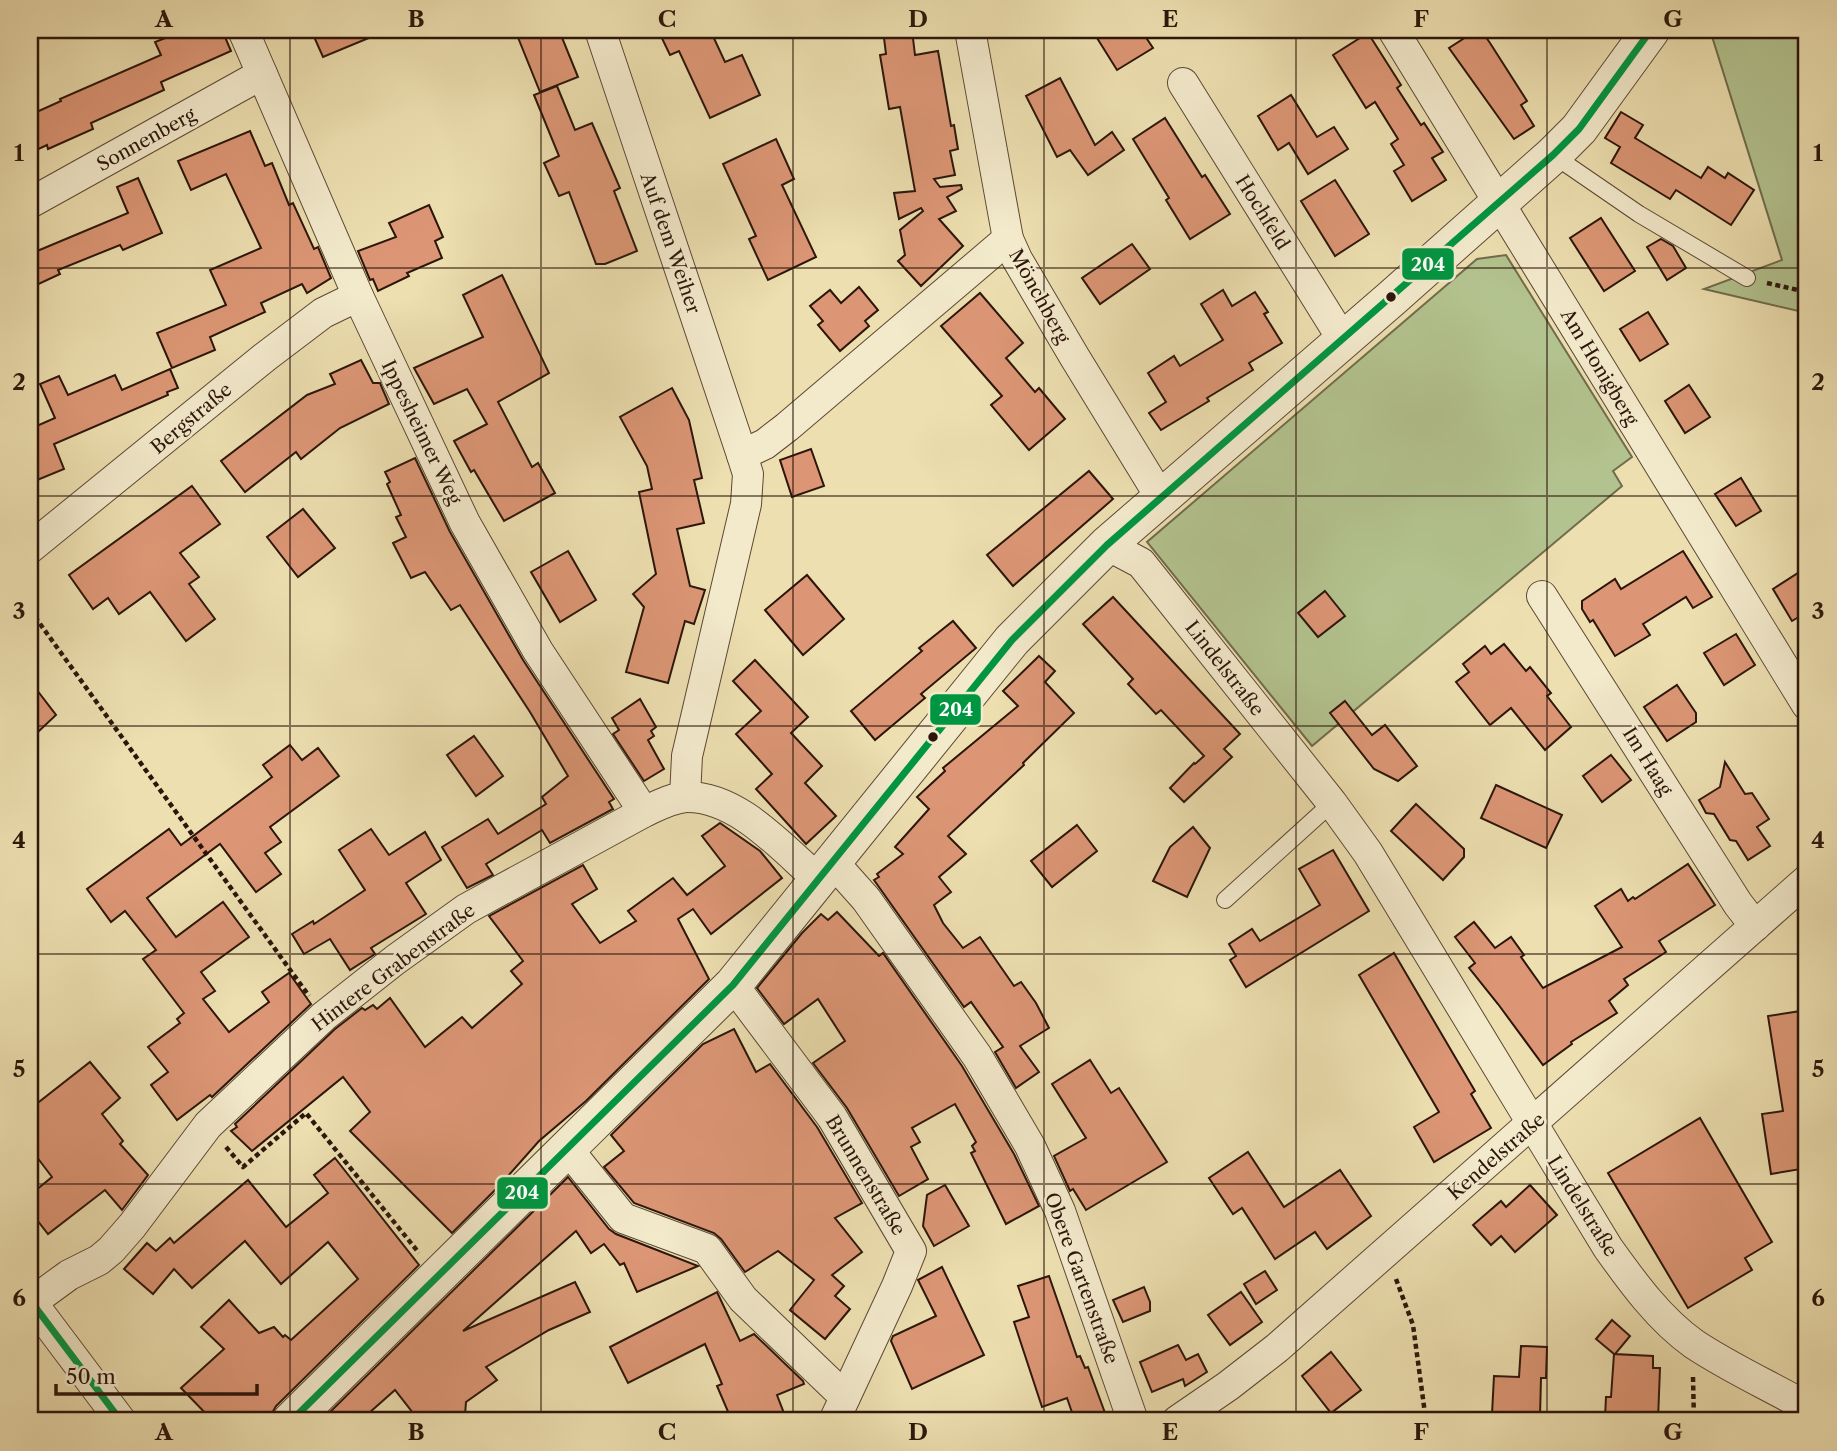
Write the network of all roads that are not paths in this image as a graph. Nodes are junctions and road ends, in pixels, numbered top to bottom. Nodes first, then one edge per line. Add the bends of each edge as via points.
1 (243, 30) edge
2 (600, 30) edge
3 (970, 30) edge
4 (1394, 30) edge
5 (1651, 30) edge
6 (262, 75) junction
7 (1183, 83) dead end
8 (1553, 155) junction
9 (1500, 201) junction
10 (30, 203) edge
11 (1008, 239) junction
12 (1747, 278) road end
13 (358, 296) junction
14 (1343, 340) junction
15 (743, 456) junction
16 (1161, 498) junction
17 (1107, 545) junction
18 (30, 548) edge
19 (1542, 596) dead end
20 (1807, 705) edge
21 (685, 797) junction
22 (1332, 803) junction
23 (644, 812) junction
24 (826, 871) junction
25 (1807, 880) edge
26 (1225, 900) dead end
27 (1755, 926) junction
28 (733, 985) junction
29 (1527, 1129) junction
30 (568, 1148) junction
31 (31, 1301) edge
32 (1807, 1407) edge
33 (839, 1409) edge
34 (121, 1421) edge
35 (290, 1421) edge
36 (1133, 1421) edge
37 (1177, 1421) edge

1 - 6 street, Ippesheimer Weg
2 - 15 street, Auf dem Weiher
3 - 11 street, Mönchberg
4 - 9 street, Am Honigberg
5 - 8 street via 1579,129
6 - 10 street, Sonnenberg
6 - 13 street, Ippesheimer Weg
7 - 14 street, Hochfeld
8 - 9 street
8 - 12 lane via 1639,214
9 - 14 street
9 - 20 street, Am Honigberg
11 - 15 street via 787,427
11 - 16 street, Mönchberg
13 - 18 street, Bergstraße via 323,313 265,356
13 - 23 street, Ippesheimer Weg via 506,598
14 - 16 street
15 - 21 street, Auf dem Weiher via 747,504 693,722
16 - 17 street
17 - 22 street, Lindelstraße via 1142,563
17 - 24 street via 1012,640
19 - 27 street, Im Haag
21 - 23 street, Hintere Grabenstraße
21 - 24 street, Hintere Grabenstraße via 712,800 744,816
22 - 26 lane
22 - 29 street, Lindelstraße via 1368,853
23 - 31 street, Hintere Grabenstraße via 466,909 324,1016 208,1125 111,1250
24 - 28 street
24 - 36 street, Obere Gartenstraße via 866,899 977,1056 1030,1146 1060,1211
25 - 27 street, Kendelstraße
27 - 29 street, Kendelstraße
28 - 30 street
28 - 33 street, Brunnenstraße via 832,1117 911,1251
29 - 32 street, Lindelstraße via 1608,1248 1663,1317 1693,1343
29 - 37 street, Kendelstraße via 1277,1348
30 - 33 street via 623,1218 707,1249 743,1299
30 - 35 street
31 - 34 street

